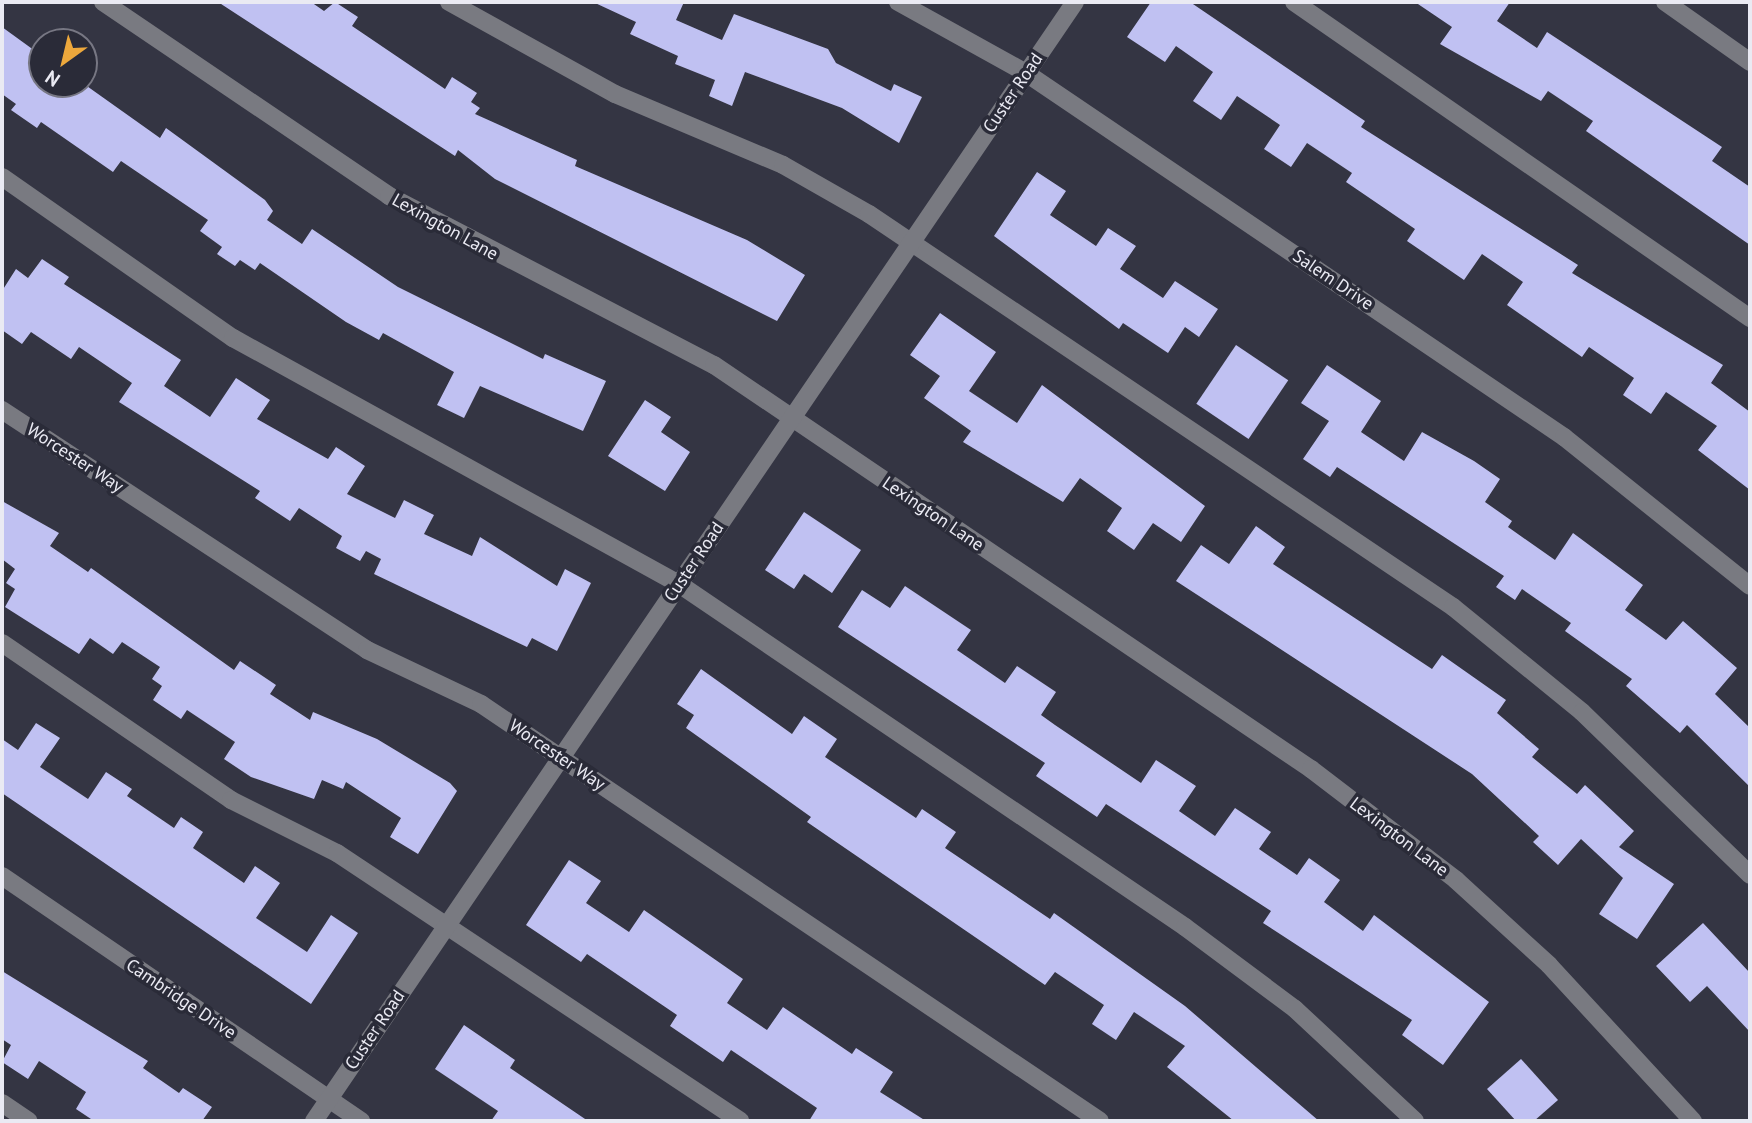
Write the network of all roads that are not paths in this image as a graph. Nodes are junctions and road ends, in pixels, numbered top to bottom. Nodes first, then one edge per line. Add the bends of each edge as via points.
1 (103, 2) edge
2 (449, 2) edge
3 (898, 2) edge
4 (1075, 2) edge
5 (1294, 2) edge
6 (1665, 2) edge
7 (1750, 62) edge
8 (1027, 73) junction
9 (2, 177) edge
10 (911, 243) junction
11 (1750, 318) edge
12 (2, 410) edge
13 (792, 418) junction
14 (679, 584) junction
15 (1750, 586) edge
16 (2, 643) edge
17 (561, 757) junction
18 (1750, 875) edge
19 (2, 876) edge
20 (447, 925) junction
21 (328, 1099) junction
22 (2, 1103) edge
23 (29, 1121) edge
24 (314, 1121) edge
25 (361, 1121) edge
26 (740, 1121) edge
27 (1100, 1121) edge
28 (1415, 1121) edge
29 (1693, 1121) edge

1 - 13 street, Lexington Lane via 389,196 714,365
2 - 10 street via 615,94 783,165
3 - 8 street, Salem Drive
4 - 8 street, Custer Road
5 - 11 street
6 - 7 street
8 - 10 street, Custer Road
8 - 15 street, Salem Drive via 1564,437
9 - 14 street via 233,338
10 - 13 street, Custer Road
10 - 18 street via 1453,607 1582,712
12 - 17 street, Worcester Way via 367,650 481,704
13 - 14 street, Custer Road
13 - 29 street, Lexington Lane via 1311,769 1456,880 1549,965
14 - 17 street, Custer Road
14 - 28 street via 1185,927 1295,1009
16 - 20 street via 230,800 337,853
17 - 20 street, Custer Road
17 - 27 street, Worcester Way
19 - 21 street, Cambridge Drive
20 - 21 street, Custer Road
20 - 26 street
21 - 24 street, Custer Road
21 - 25 street, Cambridge Drive
22 - 23 street

